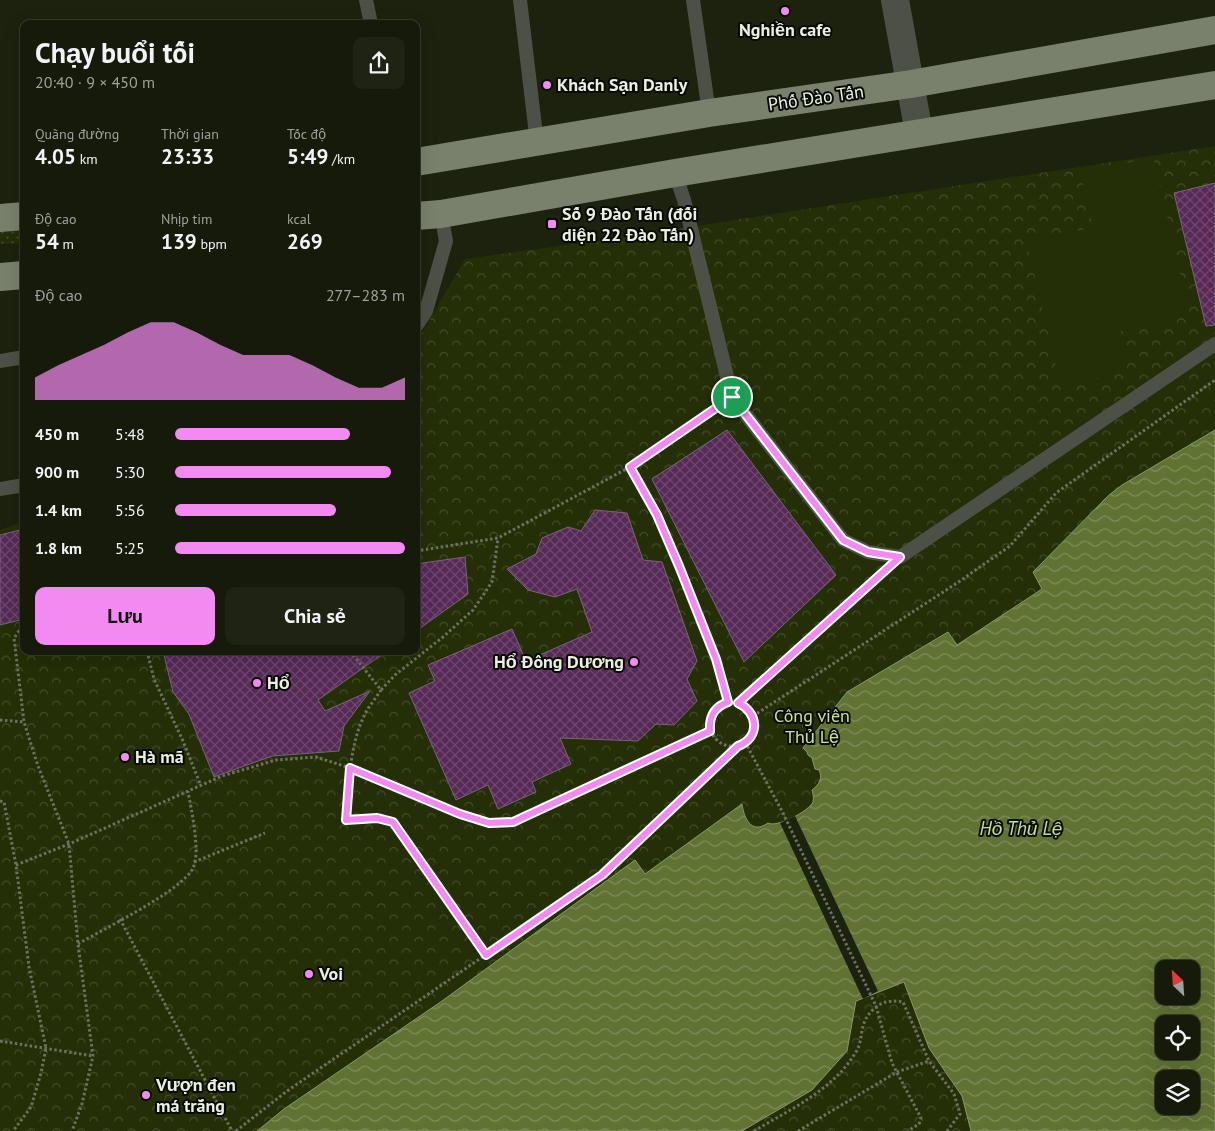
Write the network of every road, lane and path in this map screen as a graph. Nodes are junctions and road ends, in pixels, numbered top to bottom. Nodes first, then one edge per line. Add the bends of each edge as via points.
1 (366, 0) edge
2 (520, 0) edge
3 (693, 0) edge
4 (895, 0) edge
5 (369, 20) edge
6 (1215, 30) edge
7 (911, 84) junction
8 (1215, 85) edge
9 (709, 113) junction
10 (919, 133) junction
11 (537, 143) junction
12 (420, 161) edge
13 (675, 173) junction
14 (429, 215) edge
15 (20, 216) edge
16 (0, 218) edge
17 (20, 275) edge
18 (0, 277) edge
19 (420, 320) edge
20 (1215, 344) edge
21 (20, 358) edge
22 (0, 361) edge
23 (1215, 380) edge
24 (732, 397) junction
25 (630, 467) junction
26 (498, 538) junction
27 (420, 550) edge
28 (900, 557) junction
29 (20, 631) edge
30 (149, 655) edge
31 (353, 655) edge
32 (381, 690) junction
33 (728, 702) junction
34 (738, 703) junction
35 (752, 716) junction
36 (0, 720) edge
37 (24, 722) junction
38 (710, 731) junction
39 (745, 742) junction
40 (738, 746) junction
41 (350, 768) junction
42 (201, 786) junction
43 (188, 791) junction
44 (0, 801) edge
45 (265, 833) dead end
46 (69, 844) junction
47 (194, 862) junction
48 (16, 865) junction
49 (120, 919) junction
50 (78, 944) junction
51 (486, 955) junction
52 (876, 1006) junction
53 (0, 1041) edge
54 (46, 1048) junction
55 (93, 1056) junction
56 (929, 1061) junction
57 (897, 1072) junction
58 (13, 1131) edge
59 (72, 1131) edge
60 (234, 1131) edge
61 (754, 1131) edge
62 (798, 1131) edge
63 (908, 1131) edge
64 (947, 1131) edge

1 - 5 lane
2 - 11 lane
3 - 9 lane
4 - 7 street
6 - 7 main road, Phố Đào Tấn
7 - 9 main road, Phố Đào Tấn
7 - 10 street
8 - 10 main road
9 - 11 main road, Phố Đào Tấn
10 - 13 main road
11 - 12 main road, Phố Đào Tấn
13 - 14 main road
13 - 24 lane
14 - 19 lane via 446,242 426,311
15 - 16 main road
17 - 18 main road
20 - 28 lane
21 - 22 lane
23 - 35 path via 1056,494 1010,546
24 - 25 path
24 - 28 lane via 843,540 868,552
25 - 26 path
25 - 33 path via 657,515 679,566 716,659
26 - 27 path
26 - 32 path via 492,582 473,610
28 - 34 path
29 - 37 path via 14,638
30 - 42 path via 154,679 184,741
31 - 32 path
32 - 41 path via 364,716
33 - 34 path
33 - 38 path via 715,709
34 - 35 path
35 - 39 path via 754,729
36 - 37 path
37 - 46 path
38 - 40 path via 719,743
38 - 41 path via 513,822 489,823
39 - 40 path
39 - 52 path
40 - 51 path via 602,875
41 - 42 path via 316,757 276,760 222,776
41 - 51 path via 346,820 377,818 393,822
42 - 43 path
43 - 46 path
43 - 47 path via 194,824
44 - 48 path via 4,802
45 - 47 path
46 - 48 path
46 - 50 path
47 - 49 path via 193,868 174,888
48 - 54 path via 29,967
49 - 50 path
49 - 60 path
50 - 55 path
51 - 60 path
52 - 56 path via 895,1000 903,1002
52 - 57 path
52 - 61 path via 866,1017 857,1050 840,1075
53 - 54 path
54 - 55 path
54 - 58 path via 31,1106
55 - 59 path
56 - 57 path
56 - 64 path via 954,1094 960,1114
57 - 62 path
57 - 63 path via 921,1118 919,1124

